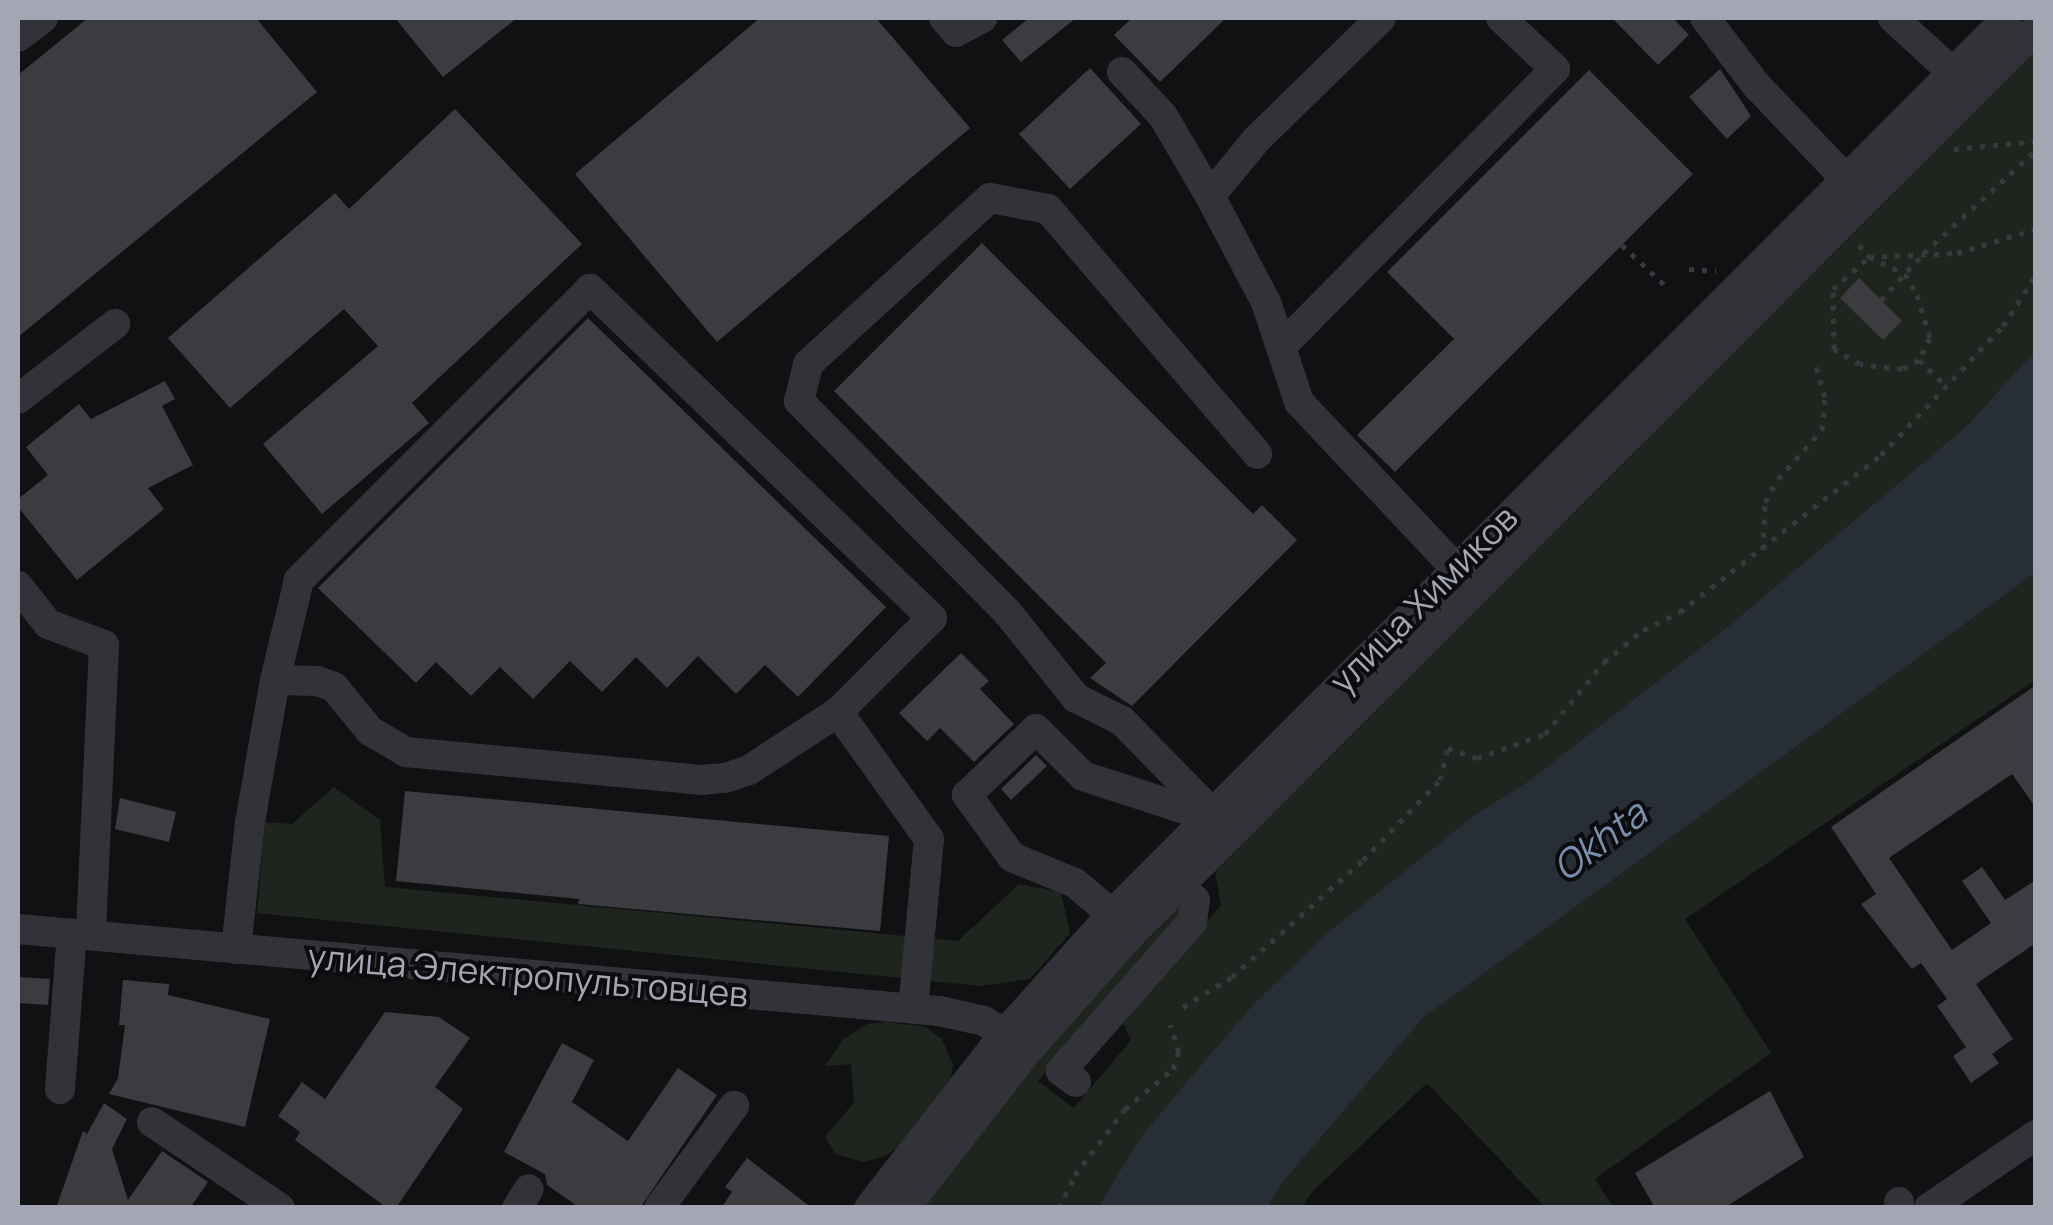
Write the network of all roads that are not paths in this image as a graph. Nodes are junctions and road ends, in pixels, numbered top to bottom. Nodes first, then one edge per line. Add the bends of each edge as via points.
1 (43, 18) edge
2 (944, 18) edge
3 (982, 18) edge
4 (1381, 18) edge
5 (1502, 18) edge
6 (1705, 18) edge
7 (1893, 18) edge
8 (2007, 18) edge
9 (2036, 29) edge
10 (18, 37) edge
11 (1122, 72) dead end
12 (1963, 82) junction
13 (1846, 179) junction
14 (1210, 196) junction
15 (115, 324) dead end
16 (1281, 347) junction
17 (18, 400) edge
18 (1257, 454) dead end
19 (1465, 577) junction
20 (18, 586) edge
21 (275, 680) junction
22 (838, 712) junction
23 (1209, 813) junction
24 (1232, 835) junction
25 (1179, 887) junction
26 (1112, 914) junction
27 (18, 929) edge
28 (82, 934) junction
29 (236, 948) junction
30 (912, 1008) junction
31 (1017, 1041) junction
32 (1076, 1082) dead end
33 (60, 1089) dead end
34 (734, 1106) dead end
35 (152, 1122) dead end
36 (2032, 1129) edge
37 (1909, 1206) edge
38 (280, 1208) edge
39 (659, 1208) edge
40 (869, 1208) edge
41 (905, 1208) edge

1 - 10 street
2 - 3 street via 956,32
4 - 14 street via 1257,139
5 - 16 street via 1555,68
6 - 13 street via 1757,86
7 - 12 street
8 - 12 street, улица Химиков
9 - 12 street, улица Химиков
11 - 14 street via 1162,116
12 - 13 street, улица Химиков
12 - 19 street, улица Химиков
13 - 19 street, улица Химиков
14 - 16 street via 1266,302
15 - 17 street
16 - 19 street via 1299,402
18 - 23 street via 1048,209 990,198 808,364 799,401 1008,613 1076,698 1122,721
19 - 23 street, улица Химиков
19 - 24 street, улица Химиков
20 - 28 street via 48,624 104,644
21 - 22 street via 334,686 370,731 406,752 702,780 749,770
21 - 22 street via 300,580 590,289 932,618
21 - 29 street
22 - 30 street via 929,839
23 - 24 street
23 - 26 street, улица Химиков
23 - 26 street via 1084,776 1036,729 967,794 1012,857 1075,884
24 - 25 street, улица Химиков
25 - 31 street, улица Химиков
25 - 32 street via 1195,900 1192,922 1060,1070
26 - 31 street, улица Химиков
27 - 28 street, улица Электропультовцев
28 - 29 street, улица Электропультовцев
28 - 33 street
29 - 30 street, улица Электропультовцев
30 - 31 street, улица Электропультовцев via 959,1014
31 - 40 street, улица Химиков
31 - 41 street, улица Химиков
34 - 39 street
35 - 38 street
36 - 37 street

